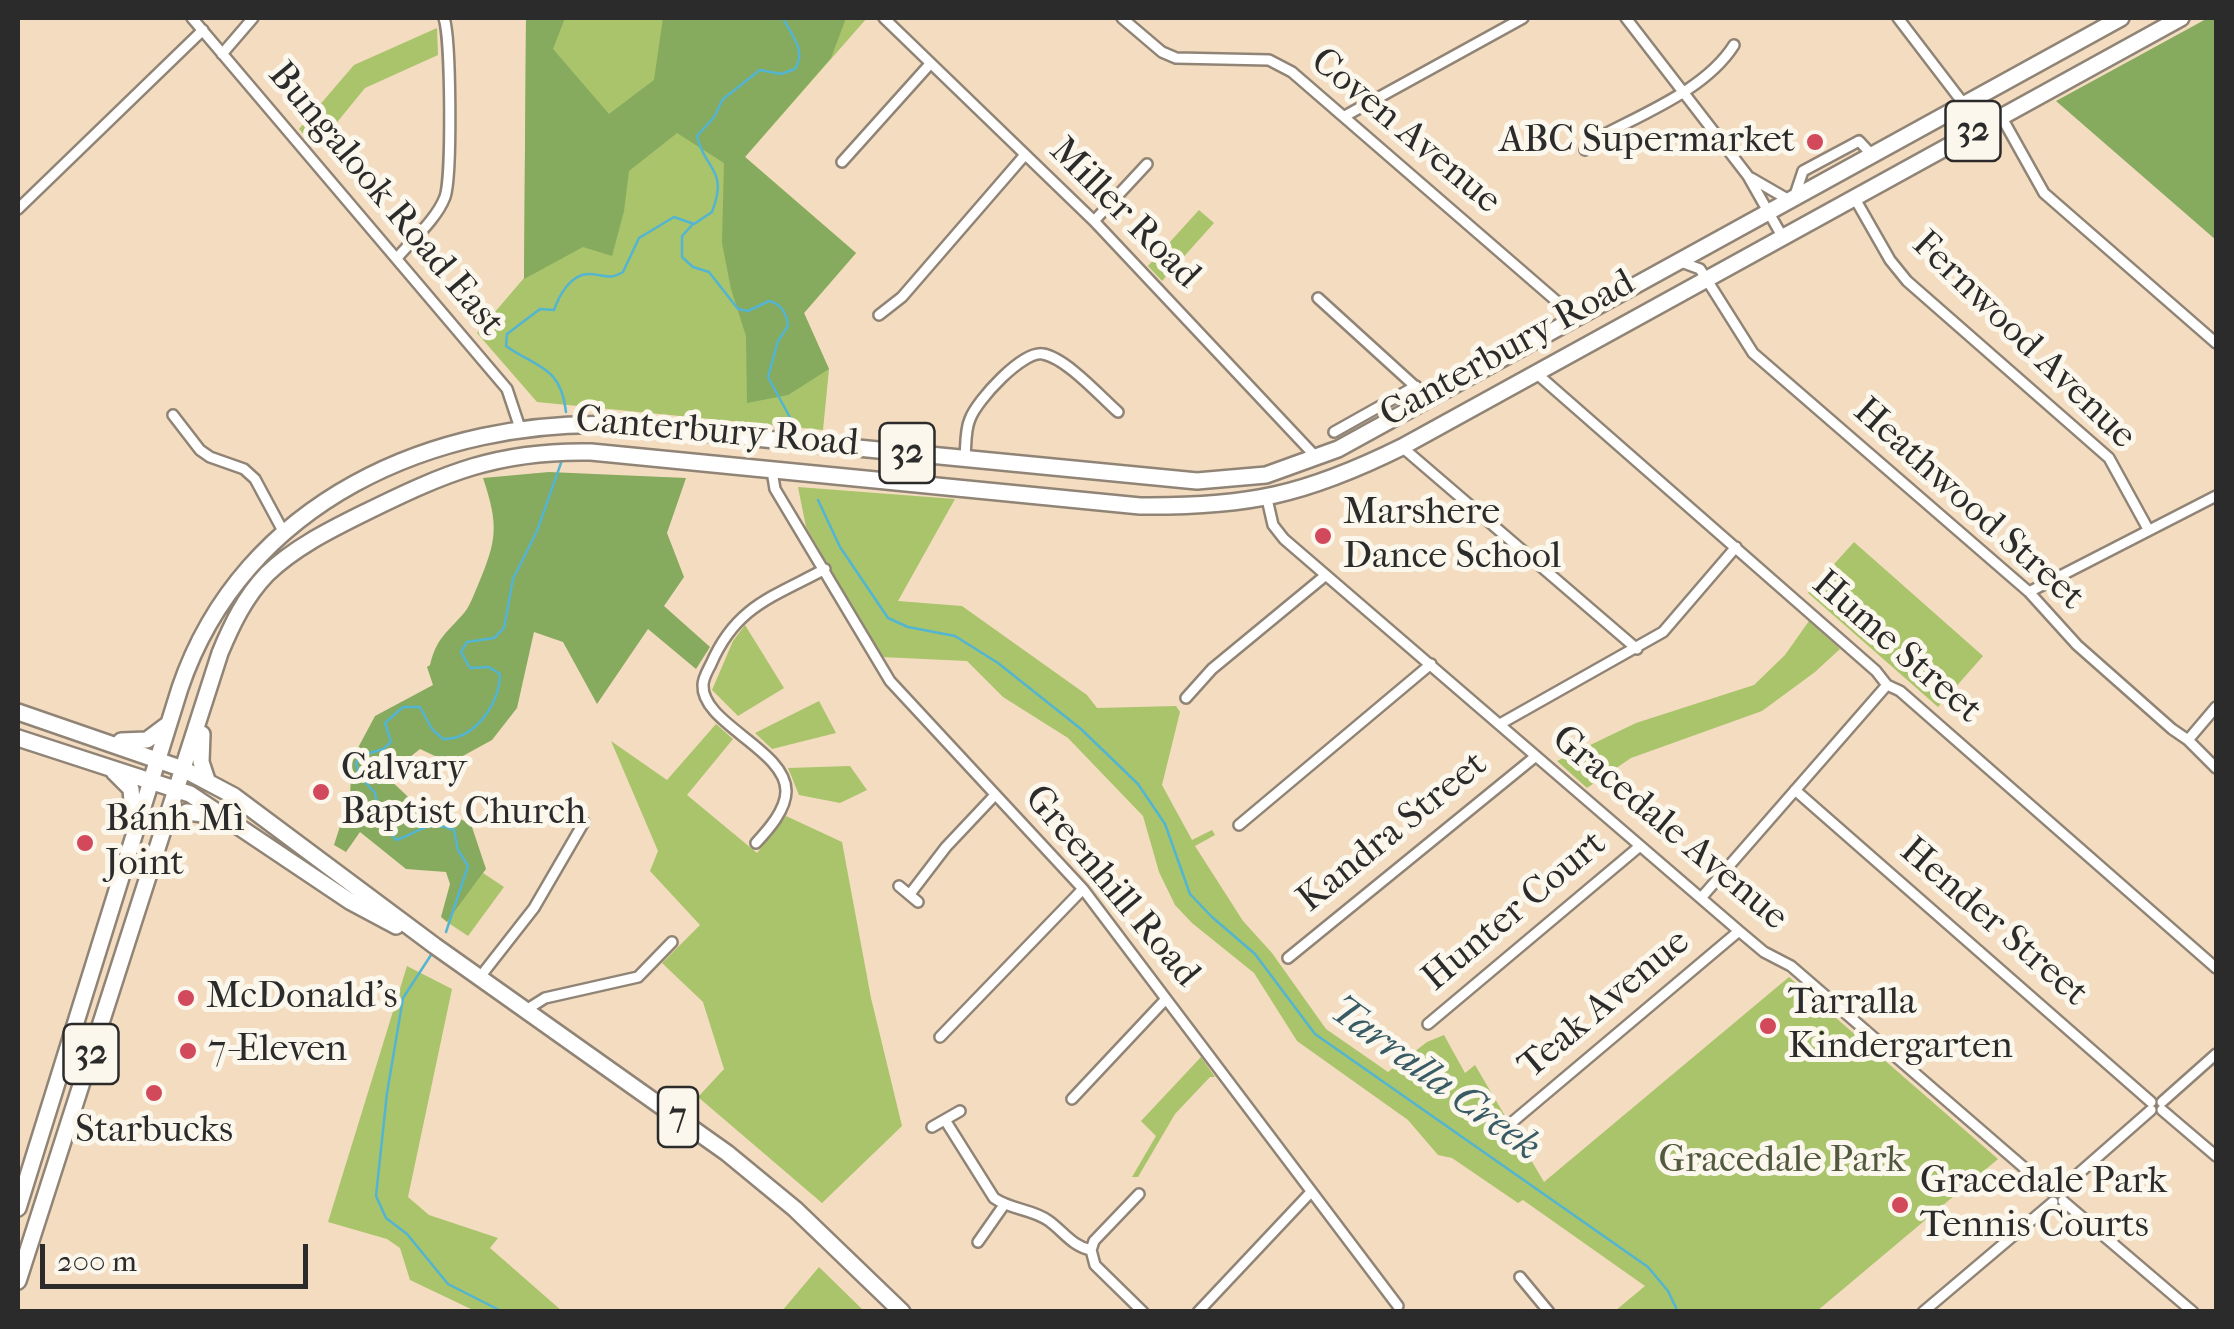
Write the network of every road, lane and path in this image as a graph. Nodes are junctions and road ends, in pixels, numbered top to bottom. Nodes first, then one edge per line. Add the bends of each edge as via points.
1 (192, 18) edge
2 (253, 18) edge
3 (444, 18) edge
4 (884, 18) edge
5 (1122, 18) edge
6 (1522, 18) edge
7 (1626, 18) edge
8 (1898, 18) edge
9 (2121, 18) edge
10 (2181, 18) edge
11 (203, 30) junction
12 (1734, 45) dead end
13 (222, 54) junction
14 (930, 64) junction
15 (1684, 91) junction
16 (1963, 103) junction
17 (1344, 116) junction
18 (2001, 116) junction
19 (1936, 118) junction
20 (1952, 142) junction
21 (1585, 150) dead end
22 (1024, 156) junction
23 (842, 162) dead end
24 (1148, 164) dead end
25 (1748, 176) junction
26 (1854, 197) junction
27 (1791, 199) junction
28 (18, 209) edge
29 (1768, 212) junction
30 (1094, 221) junction
31 (1782, 236) junction
32 (1706, 246) junction
33 (396, 258) junction
34 (1679, 261) junction
35 (1703, 274) junction
36 (1318, 298) dead end
37 (879, 315) dead end
38 (1576, 318) junction
39 (2216, 343) edge
40 (1524, 347) junction
41 (1536, 373) junction
42 (1416, 386) junction
43 (1428, 399) junction
44 (1118, 412) dead end
45 (173, 415) dead end
46 (1382, 425) junction
47 (520, 428) junction
48 (1334, 432) dead end
49 (778, 440) junction
50 (1402, 447) junction
51 (965, 458) junction
52 (1317, 458) junction
53 (776, 470) junction
54 (964, 488) junction
55 (2216, 496) edge
56 (1267, 499) junction
57 (2148, 529) junction
58 (283, 531) junction
59 (1736, 548) junction
60 (294, 552) junction
61 (825, 570) junction
62 (1326, 574) junction
63 (2028, 592) junction
64 (1637, 649) junction
65 (1431, 664) junction
66 (1887, 685) junction
67 (208, 690) junction
68 (1186, 698) dead end
69 (2216, 708) edge
70 (18, 712) edge
71 (169, 724) junction
72 (1500, 724) junction
73 (82, 733) junction
74 (18, 738) edge
75 (2188, 740) junction
76 (1536, 756) junction
77 (158, 759) junction
78 (106, 766) junction
79 (2216, 768) edge
80 (183, 769) junction
81 (207, 780) junction
82 (152, 781) junction
83 (177, 789) junction
84 (1796, 790) junction
85 (995, 795) junction
86 (236, 822) junction
87 (584, 822) dead end
88 (1239, 825) dead end
89 (164, 826) junction
90 (134, 841) junction
91 (756, 843) dead end
92 (1640, 846) junction
93 (899, 886) dead end
94 (1084, 888) junction
95 (1701, 898) junction
96 (359, 901) junction
97 (1739, 931) junction
98 (672, 942) dead end
99 (1288, 958) dead end
100 (2216, 968) edge
101 (480, 977) junction
102 (84, 996) junction
103 (108, 998) junction
104 (1165, 1000) junction
105 (526, 1010) junction
106 (1428, 1024) dead end
107 (940, 1038) dead end
108 (2216, 1054) edge
109 (1072, 1099) dead end
110 (2156, 1106) junction
111 (960, 1111) dead end
112 (945, 1120) junction
113 (1510, 1124) dead end
114 (932, 1127) dead end
115 (2216, 1156) edge
116 (1311, 1192) junction
117 (1139, 1194) dead end
118 (2057, 1196) junction
119 (1004, 1205) junction
120 (18, 1208) edge
121 (978, 1242) dead end
122 (1091, 1250) junction
123 (1520, 1277) dead end
124 (18, 1282) edge
125 (1398, 1306) dead end
126 (902, 1312) edge
127 (1143, 1312) edge
128 (1198, 1312) edge
129 (1548, 1312) edge
130 (1923, 1312) edge
131 (2193, 1312) edge

1 - 11 street, Bungalook Road East
2 - 13 street
3 - 33 street via 448,185 440,207
4 - 14 street, Miller Road
5 - 17 street, Coven Avenue via 1176,58 1269,60
6 - 17 street
7 - 15 street
8 - 16 street
9 - 16 main road, Canterbury Road / 32
10 - 18 main road, Canterbury Road / 32
11 - 13 street, Bungalook Road East
11 - 28 street
12 - 15 street
13 - 33 street, Bungalook Road East
14 - 22 street, Miller Road
14 - 23 street
15 - 21 street
15 - 25 street
16 - 19 main road, Canterbury Road / 32
17 - 38 street, Coven Avenue
18 - 20 main road, Canterbury Road / 32
18 - 39 street via 2044,193
19 - 20 main road
19 - 27 main road, Canterbury Road / 32
20 - 26 main road, Canterbury Road / 32
22 - 30 street, Miller Road
22 - 37 street
24 - 30 street
25 - 27 street
25 - 29 street
26 - 31 main road, Canterbury Road / 32
26 - 57 street, Fernwood Avenue via 1907,280 2109,458
27 - 29 main road, Canterbury Road / 32
29 - 31 street
29 - 32 main road, Canterbury Road / 32
30 - 52 street, Miller Road
31 - 35 main road, Canterbury Road / 32
32 - 34 main road, Canterbury Road / 32
32 - 35 street
33 - 47 street, Bungalook Road East via 507,389
34 - 35 street
34 - 38 main road, Canterbury Road / 32
35 - 41 main road, Canterbury Road / 32
35 - 63 street, Heathwood Street via 1752,354
36 - 42 street
38 - 40 main road, Canterbury Road / 32
40 - 41 main road
40 - 43 main road, Canterbury Road / 32
41 - 50 main road, Canterbury Road / 32
41 - 59 street, Hume Street
42 - 43 street
42 - 48 street
43 - 46 main road, Canterbury Road / 32
44 - 51 street via 1061,362 1031,354 973,413
45 - 58 street via 200,450 255,479
46 - 50 main road
46 - 52 main road, Canterbury Road / 32
47 - 49 main road, Canterbury Road / 32 via 621,425
47 - 58 main road, Canterbury Road / 32 via 400,464
49 - 51 main road, Canterbury Road / 32
49 - 53 main road
50 - 56 main road, Canterbury Road / 32
50 - 64 street
51 - 52 main road, Canterbury Road / 32 via 1197,481 1266,475
51 - 54 main road
53 - 54 main road, Canterbury Road / 32
53 - 60 main road, Canterbury Road / 32 via 591,452 514,456 442,476
53 - 61 street, Greenhill Road via 772,482
54 - 56 main road, Canterbury Road / 32 via 1140,506
55 - 57 street
56 - 62 street, Gracedale Avenue via 1278,532
57 - 63 street
58 - 60 main road
58 - 71 main road, Canterbury Road / 32 via 210,618
59 - 64 street via 1663,632
59 - 66 street, Hume Street
60 - 67 main road, Canterbury Road / 32 via 266,575 236,616
61 - 85 street, Greenhill Road via 890,681
61 - 91 street via 735,621 703,682 714,709 775,765 784,782 779,813
62 - 65 street, Gracedale Avenue
62 - 68 street
63 - 75 street, Heathwood Street via 2077,646
64 - 72 street
65 - 72 street, Gracedale Avenue
65 - 88 street
66 - 84 street
66 - 100 street, Hume Street
67 - 80 main road, Canterbury Road / 32
67 - 81 main road via 200,750
69 - 75 street
70 - 73 main road, 7
71 - 73 main road via 140,742
71 - 77 main road, Canterbury Road / 32
72 - 76 street, Gracedale Avenue
73 - 77 main road, 7
74 - 78 main road, 7
75 - 79 street, Heathwood Street
76 - 92 street, Gracedale Avenue
76 - 99 street, Kandra Street
77 - 80 main road, 7
77 - 82 main road, Canterbury Road / 32
78 - 82 main road, 7
78 - 90 main road via 130,789
80 - 81 main road, 7
80 - 83 main road, Canterbury Road / 32
81 - 96 main road, 7
82 - 83 main road, 7
82 - 90 main road, Canterbury Road / 32
83 - 86 main road, 7
83 - 89 main road, Canterbury Road / 32
84 - 95 street
84 - 110 street, Hender Street
85 - 93 street via 946,846 914,898
85 - 94 street, Greenhill Road
86 - 89 main road via 193,812
86 - 96 main road, 7
87 - 101 street via 534,908
89 - 103 main road, Canterbury Road / 32
90 - 102 main road, Canterbury Road / 32
92 - 95 street, Gracedale Avenue
92 - 106 street, Hunter Court
94 - 104 street, Greenhill Road
94 - 107 street
95 - 97 street, Gracedale Avenue
96 - 101 main road, 7
97 - 113 street, Teak Avenue
97 - 118 street, Gracedale Avenue via 1790,966
98 - 105 street via 638,977 545,998
101 - 105 main road, 7
102 - 103 main road
102 - 120 main road, Canterbury Road / 32
103 - 124 main road, Canterbury Road / 32
104 - 109 street
104 - 116 street, Greenhill Road
105 - 126 main road, 7 via 760,1179
108 - 110 street
110 - 115 street, Hender Street
110 - 118 street
111 - 112 street
112 - 114 street
112 - 119 street
116 - 125 street, Greenhill Road
116 - 128 street
117 - 122 street
118 - 130 street
118 - 131 street, Gracedale Avenue
119 - 121 street
119 - 122 street via 1047,1219
122 - 127 street via 1096,1265
123 - 129 street

